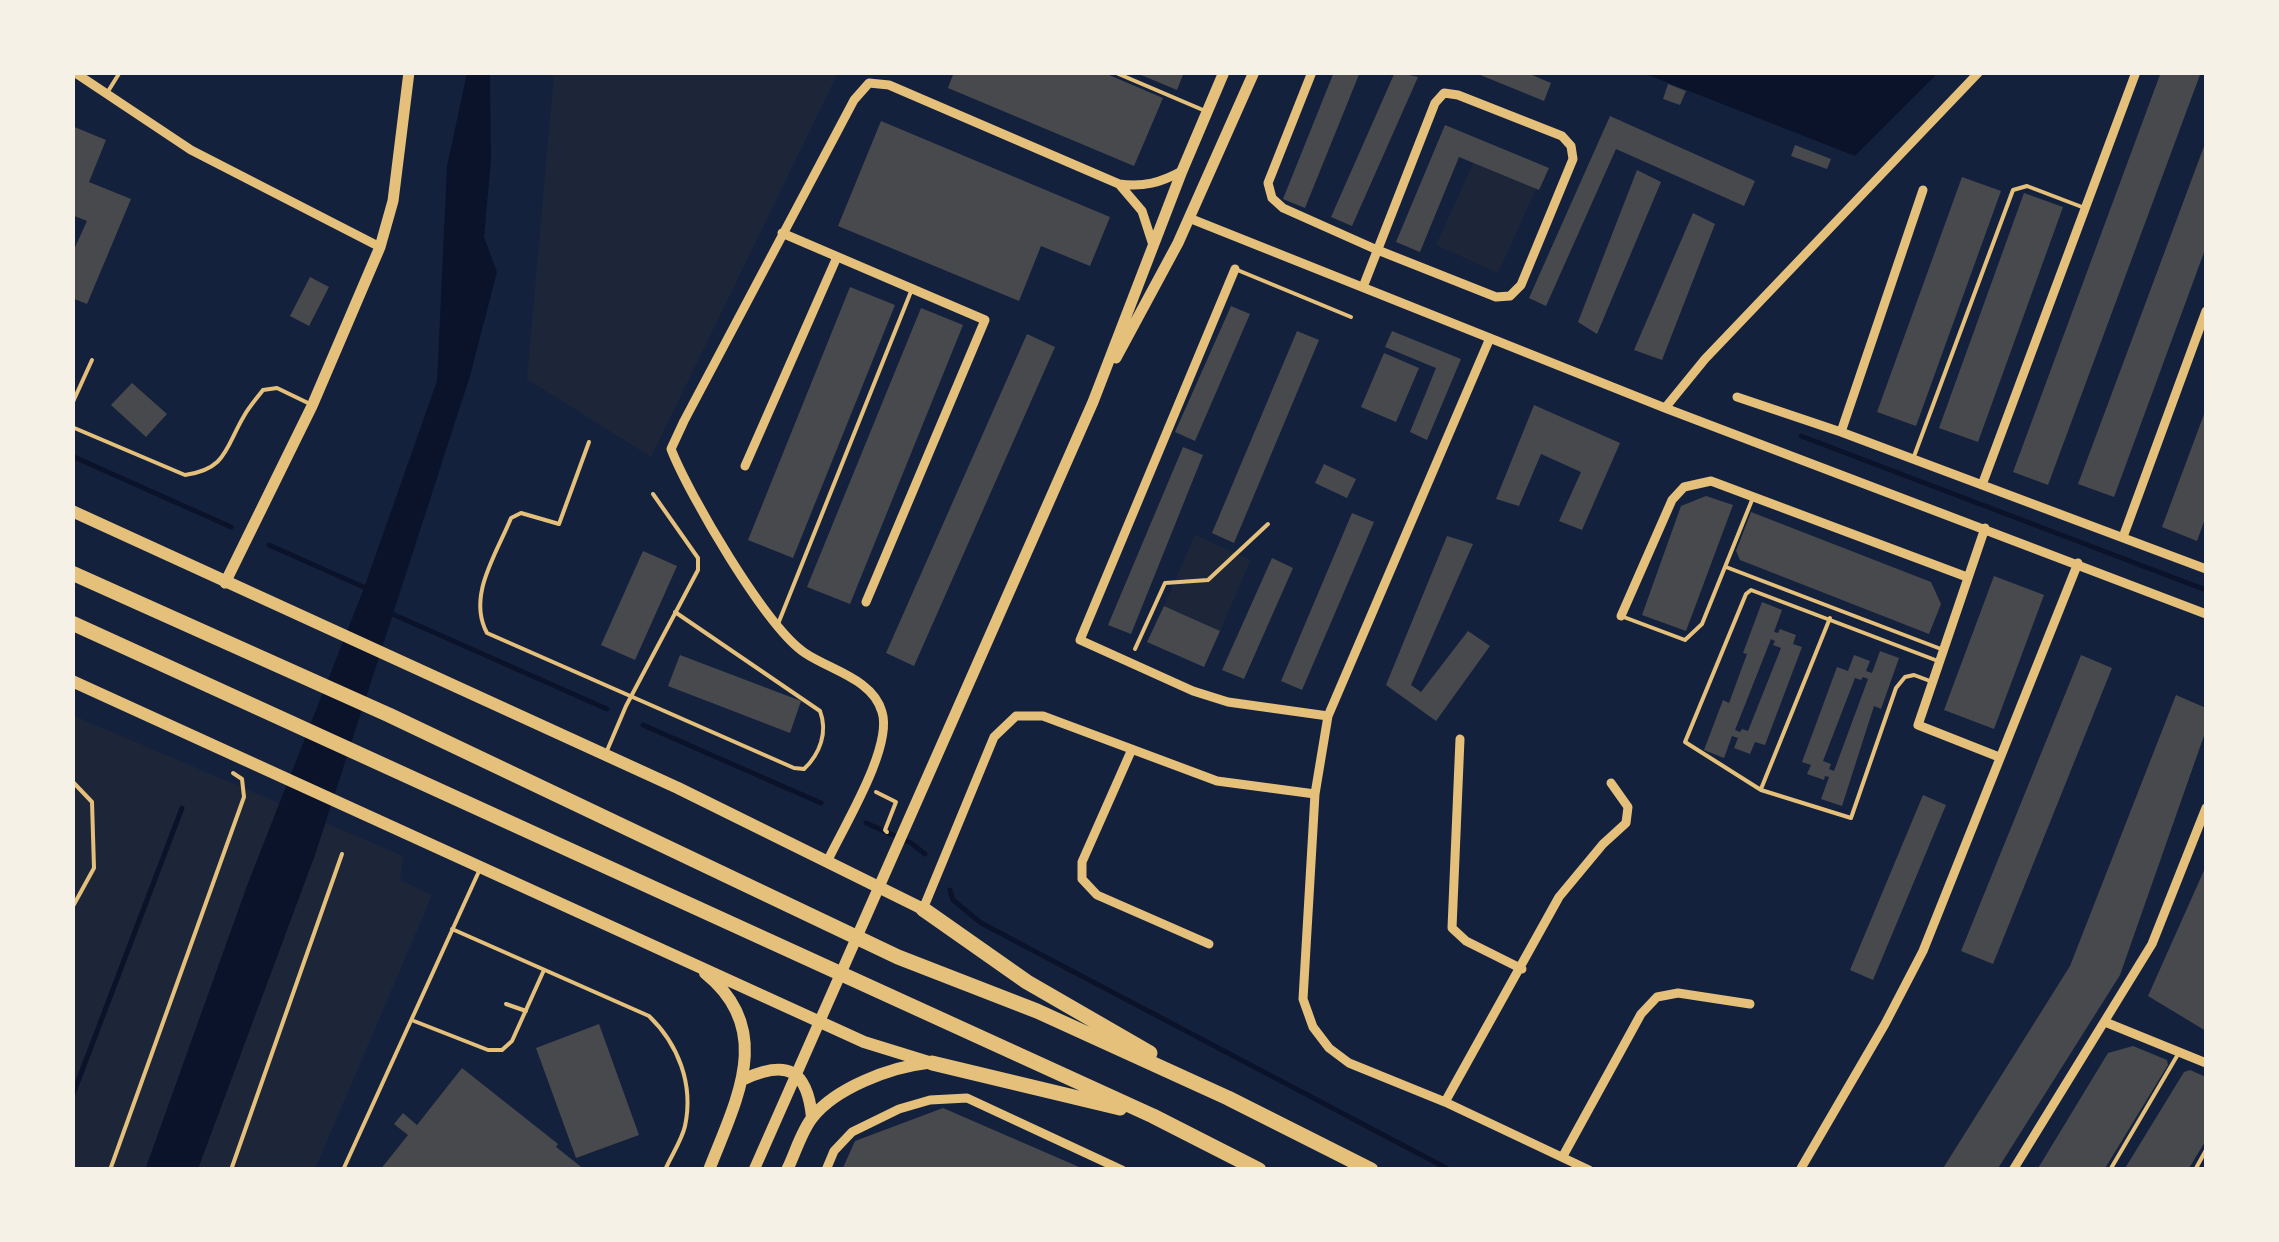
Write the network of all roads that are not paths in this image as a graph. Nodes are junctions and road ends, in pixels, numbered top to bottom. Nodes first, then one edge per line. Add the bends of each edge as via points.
1 (74, 72) edge
2 (120, 72) edge
3 (409, 72) edge
4 (1114, 72) edge
5 (1224, 72) edge
6 (1254, 72) edge
7 (1312, 72) edge
8 (1979, 72) edge
9 (2136, 72) edge
10 (107, 93) junction
11 (1208, 112) junction
12 (1182, 171) junction
13 (1119, 184) junction
14 (1923, 190) dead end
15 (2084, 208) junction
16 (1189, 218) junction
17 (782, 233) junction
18 (1153, 244) junction
19 (380, 246) junction
20 (1375, 250) junction
21 (837, 257) junction
22 (1236, 270) joint
23 (1363, 287) junction
24 (912, 289) junction
25 (2206, 310) edge
26 (1350, 318) dead end
27 (1490, 338) junction
28 (92, 360) dead end
29 (1738, 396) dead end
30 (1093, 402) junction
31 (72, 404) edge
32 (312, 406) junction
33 (1665, 408) junction
34 (72, 426) edge
35 (1841, 432) junction
36 (590, 442) dead end
37 (1914, 459) junction
38 (745, 466) dead end
39 (1982, 485) junction
40 (653, 494) dead end
41 (1754, 495) junction
42 (72, 511) edge
43 (1985, 528) junction
44 (2123, 537) junction
45 (2078, 563) junction
46 (1726, 567) junction
47 (2206, 570) edge
48 (72, 573) edge
49 (1967, 578) junction
50 (225, 582) junction
51 (866, 602) dead end
52 (675, 612) junction
53 (2206, 614) edge
54 (1622, 616) joint
55 (1830, 618) junction
56 (72, 623) edge
57 (776, 628) junction
58 (1942, 650) junction
59 (1938, 661) junction
60 (72, 681) edge
61 (1931, 681) junction
62 (632, 696) junction
63 (1328, 716) junction
64 (1460, 739) dead end
65 (1132, 749) junction
66 (605, 754) junction
67 (1998, 758) junction
68 (1611, 783) dead end
69 (1760, 790) junction
70 (1315, 794) junction
71 (2206, 808) edge
72 (828, 860) junction
73 (480, 868) junction
74 (923, 909) junction
75 (452, 930) junction
76 (1210, 944) dead end
77 (688, 959) junction
78 (1522, 969) junction
79 (544, 970) junction
80 (506, 1004) dead end
81 (1750, 1004) dead end
82 (526, 1011) junction
83 (412, 1020) junction
84 (2106, 1022) junction
85 (2180, 1052) junction
86 (932, 1063) junction
87 (2206, 1063) edge
88 (744, 1079) junction
89 (1228, 1098) junction
90 (1445, 1102) junction
91 (1153, 1116) junction
92 (812, 1117) junction
93 (2206, 1150) edge
94 (1563, 1156) junction
95 (343, 1170) edge
96 (664, 1170) edge
97 (709, 1170) edge
98 (754, 1170) edge
99 (787, 1170) edge
100 (826, 1170) edge
101 (1122, 1170) edge
102 (1259, 1170) edge
103 (1371, 1170) edge
104 (1588, 1170) edge
105 (1800, 1170) edge
106 (2014, 1170) edge
107 (2110, 1170) edge
108 (2195, 1170) edge

1 - 10 street
2 - 10 lane
3 - 19 street via 393,201
4 - 11 lane
5 - 11 street
6 - 16 street
7 - 20 street via 1268,183 1272,198
8 - 33 street
9 - 15 street
10 - 19 street via 191,150
11 - 12 street
12 - 13 street via 1163,182
12 - 18 street
13 - 17 street via 890,85 869,84
13 - 18 street via 1142,211
14 - 35 street
15 - 37 lane via 2027,186 2013,190
15 - 39 street
16 - 23 street
16 - 30 street
17 - 21 street
17 - 57 street via 671,450
18 - 30 street
19 - 32 street
20 - 20 street via 1444,93 1562,136 1570,146 1573,159 1521,285 1510,296 1496,297
20 - 23 street
21 - 24 street
21 - 38 street
22 - 26 lane
22 - 63 street via 1080,640 1228,702
23 - 27 street
24 - 51 street via 985,320
24 - 57 lane
25 - 44 street
27 - 33 street
27 - 63 street
28 - 31 lane
29 - 35 street
30 - 98 street
32 - 34 lane via 276,388 263,390 220,462 186,475
32 - 50 street
33 - 43 street
35 - 37 street
36 - 62 lane via 559,524 522,513 511,518 478,598 480,618 488,634
37 - 39 street
39 - 44 street
40 - 52 lane via 698,558
41 - 46 lane
41 - 49 street
41 - 54 street via 1711,481 1684,487 1672,500
42 - 50 main road
43 - 45 street
43 - 49 street
44 - 47 street
45 - 53 street
45 - 67 street
46 - 54 lane via 1702,624 1685,640
46 - 58 lane
48 - 89 highway via 898,957
49 - 58 street
50 - 66 main road
52 - 62 lane
52 - 62 lane via 820,711 825,723 817,757 804,769 794,768
55 - 59 lane
55 - 69 lane
55 - 69 lane via 1758,590 1746,594 1686,742
56 - 91 highway
57 - 72 street via 803,652 867,688 882,710 884,737
58 - 59 street
59 - 61 street
60 - 73 main road
61 - 67 street via 1918,726
61 - 69 lane via 1914,674 1896,688 1850,818
62 - 66 lane
63 - 70 street
64 - 78 street via 1452,928
65 - 70 street via 1216,781
65 - 74 street via 1043,716 1016,716 994,736
65 - 76 street via 1082,862 1082,879 1097,895
66 - 72 main road
67 - 105 street via 1922,951
68 - 78 street via 1628,807 1626,823 1560,897
70 - 90 street via 1304,999 1313,1027 1349,1063
71 - 84 street via 2152,944
72 - 74 main road
73 - 75 lane
73 - 77 main road
74 - 89 highway via 1027,982
75 - 79 lane
75 - 83 lane
77 - 86 main road via 864,1042
77 - 88 main road via 726,990 738,1012
78 - 90 street
79 - 82 lane
79 - 96 lane via 649,1016 670,1036 687,1099 685,1128
80 - 82 lane
81 - 94 street via 1678,993 1657,997 1641,1014
82 - 83 lane via 502,1050
83 - 95 lane
84 - 85 street
84 - 106 street
85 - 87 street
85 - 107 lane
86 - 91 highway
86 - 92 main road via 902,1066 852,1087
88 - 92 main road via 779,1069 802,1079
88 - 97 main road
89 - 103 highway
90 - 94 street
91 - 102 highway
92 - 99 main road
93 - 108 lane
94 - 104 street
100 - 101 street via 852,1132 930,1100 967,1098

